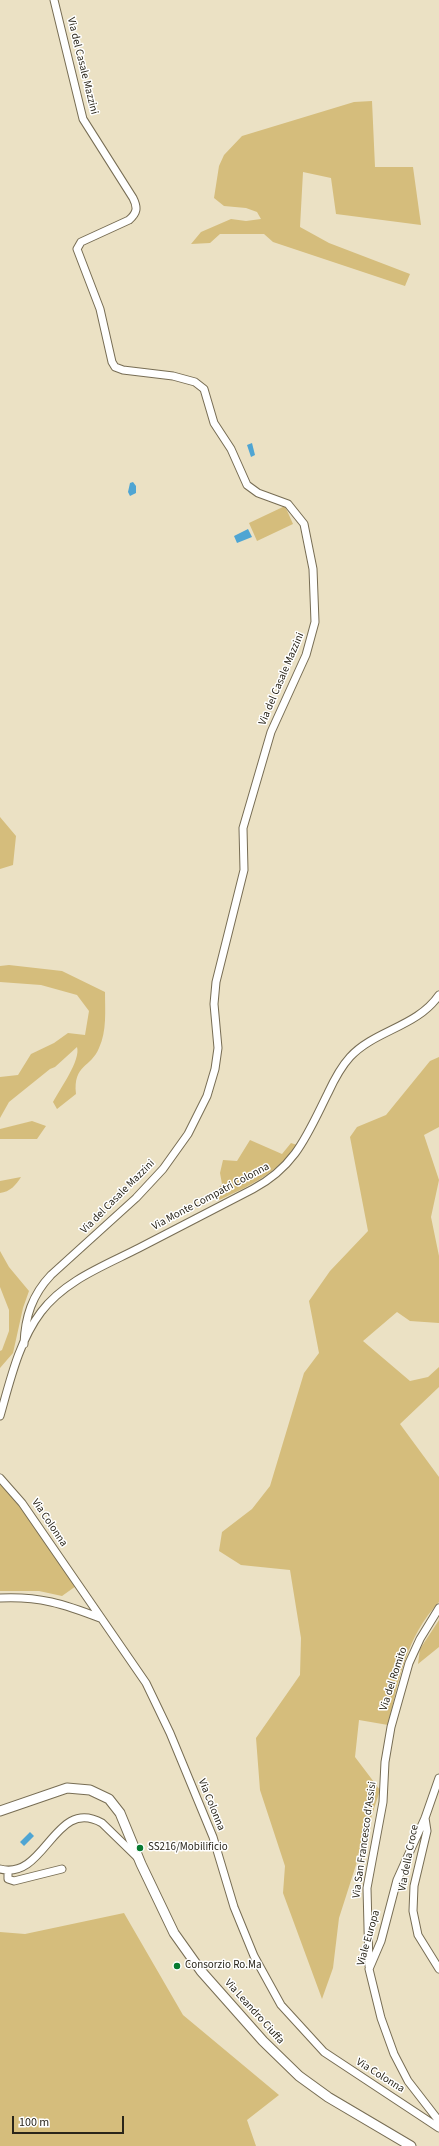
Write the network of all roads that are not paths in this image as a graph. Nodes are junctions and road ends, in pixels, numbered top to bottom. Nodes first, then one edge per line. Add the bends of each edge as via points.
1 (54, 0) edge
2 (439, 995) edge
3 (24, 1344) junction
4 (0, 1416) edge
5 (0, 1478) edge
6 (0, 1598) edge
7 (439, 1608) edge
8 (100, 1618) junction
9 (385, 1762) joint
10 (439, 1778) edge
11 (0, 1811) edge
12 (426, 1818) junction
13 (140, 1860) junction
14 (0, 1869) edge
15 (62, 1869) dead end
16 (8, 1871) junction
17 (369, 1968) junction
18 (439, 1968) edge
19 (439, 2120) edge
20 (439, 2128) edge
21 (411, 2146) edge

1 - 3 street, Via del Casale Mazzini via 82,116 137,208 135,215 129,220 81,242 77,249 103,319 113,364 121,370 163,374 191,381 204,389 214,423 231,449 247,485 258,493 288,504 304,524 313,569 316,616 306,656 271,732 242,828 244,870 216,982 214,1004 218,1048 207,1096 185,1138 158,1174 136,1198 42,1285 28,1312
2 - 3 street, Via Monte Compatri Colonna via 417,1017 367,1044 347,1061 335,1078 304,1142 277,1174 258,1187 76,1281 44,1308 35,1320
3 - 4 street, Via Monte Compatri Colonna
5 - 8 street, Via Colonna via 22,1503
6 - 8 street via 45,1599
7 - 9 street, Via del Romito via 420,1640 404,1677
8 - 20 street, Via Colonna via 146,1683 159,1710 213,1837 234,1907 254,1956 281,2005 324,2052
9 - 17 street, Via San Francesco d'Assisi via 382,1802 367,1888
10 - 12 street, Viale Europa
11 - 13 main road, Via Leandro Ciuffa via 63,1789 95,1791 117,1807
12 - 17 street, Viale Europa via 395,1886 381,1941
12 - 18 street, Via della Croce via 428,1827 414,1886 413,1911 418,1935
13 - 16 street via 102,1823 81,1819 65,1823 39,1855 25,1865
13 - 21 main road, Via Leandro Ciuffa via 170,1926 187,1954 270,2049 295,2073 320,2091
14 - 16 street
15 - 16 street via 18,1881 8,1879
17 - 19 street, Viale Europa via 381,2018 394,2054 408,2081

